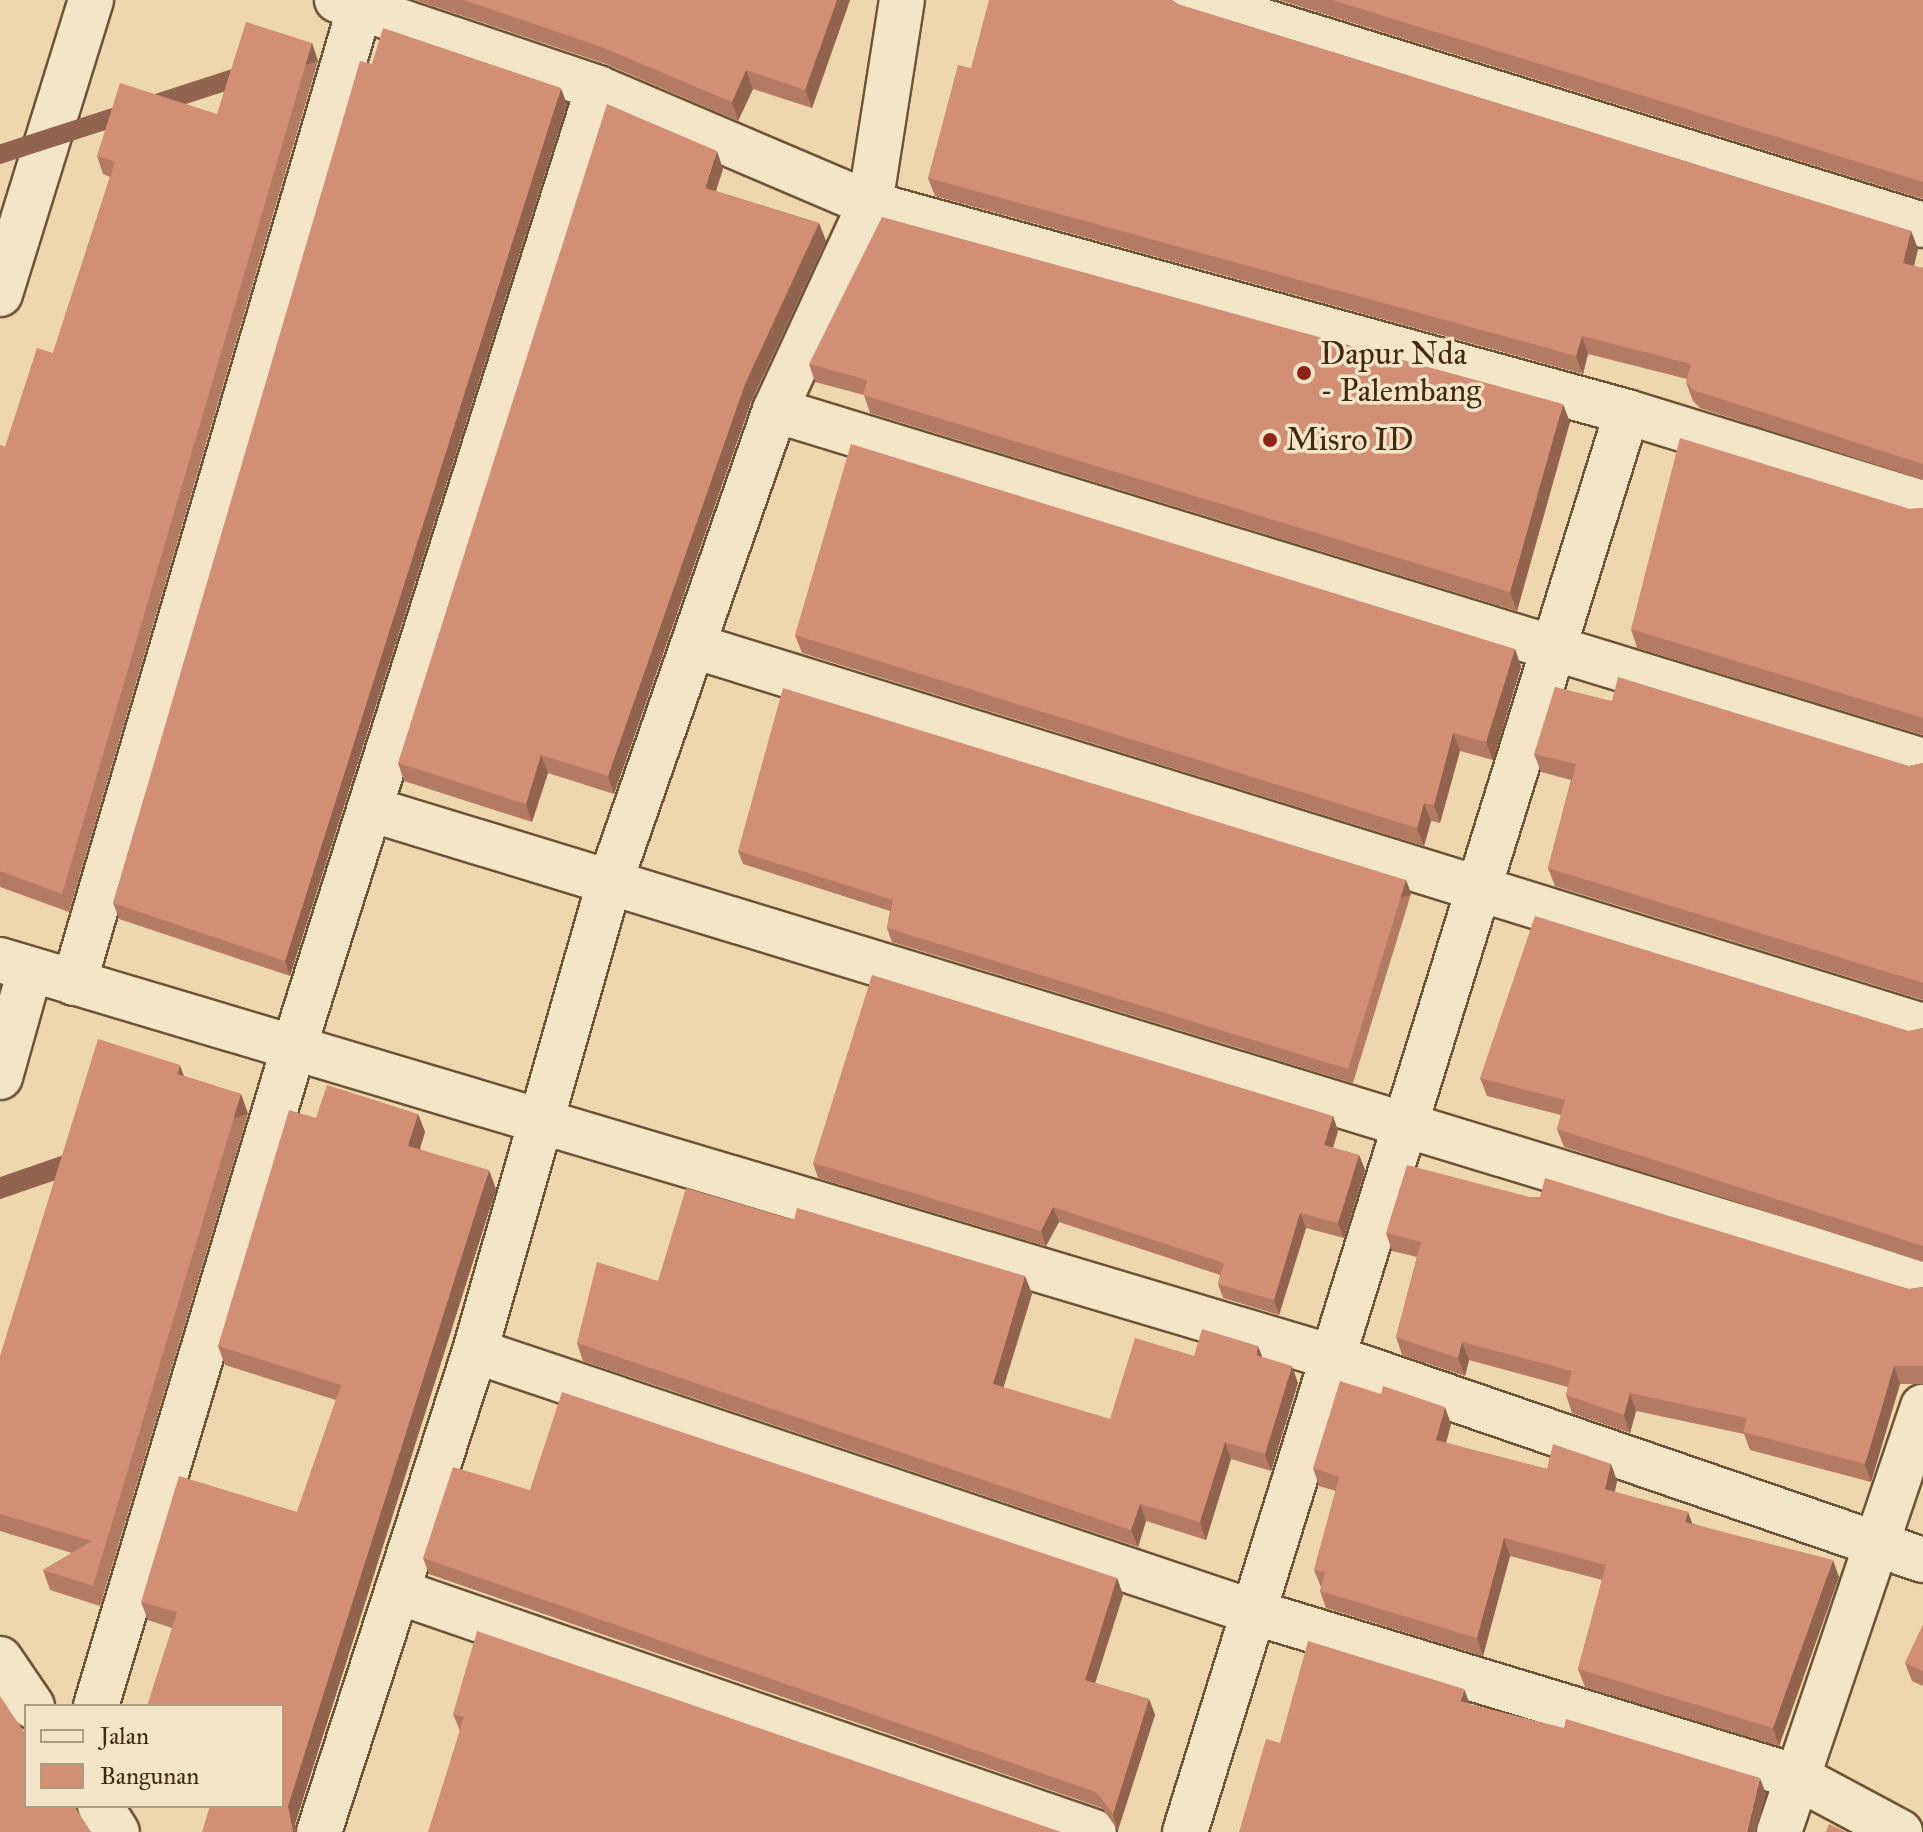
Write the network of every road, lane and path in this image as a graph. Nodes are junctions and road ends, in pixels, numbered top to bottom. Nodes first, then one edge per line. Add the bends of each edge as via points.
1 (91, 0) edge
2 (902, 0) edge
3 (1194, 0) edge
4 (348, 4) edge
5 (598, 88) junction
6 (870, 204) junction
7 (1923, 225) edge
8 (0, 294) edge
9 (775, 410) junction
10 (1627, 412) junction
11 (1923, 503) edge
12 (697, 647) junction
13 (1552, 647) junction
14 (1923, 761) edge
15 (370, 809) junction
16 (609, 885) junction
17 (1478, 888) junction
18 (15, 965) edge
19 (74, 983) junction
20 (1923, 1026) edge
21 (294, 1047) junction
22 (0, 1077) edge
23 (537, 1119) junction
24 (1405, 1125) junction
25 (1923, 1283) edge
26 (475, 1351) junction
27 (1332, 1357) junction
28 (1923, 1407) edge
29 (1877, 1540) junction
30 (1923, 1560) edge
31 (399, 1592) junction
32 (1253, 1612) junction
33 (0, 1659) edge
34 (31, 1704) edge
35 (97, 1704) edge
36 (1797, 1777) junction
37 (101, 1808) edge
38 (321, 1831) edge
39 (117, 1832) edge
40 (1094, 1832) edge
41 (1185, 1832) edge
42 (1779, 1832) edge
43 (1900, 1832) edge

1 - 8 street
2 - 6 street
3 - 7 street
4 - 5 street
4 - 19 street
5 - 6 street
5 - 15 street
6 - 9 street
6 - 10 street
9 - 12 street
9 - 13 street
10 - 11 street
10 - 13 street
12 - 16 street
12 - 17 street
13 - 14 street
13 - 17 street
15 - 16 street
15 - 21 street
16 - 23 street
16 - 24 street
17 - 20 street
17 - 24 street
18 - 19 street
18 - 22 street
19 - 21 street
21 - 23 street
21 - 35 street
23 - 26 street
23 - 27 street
24 - 25 street
24 - 27 street
26 - 31 street
26 - 32 street
27 - 29 street
27 - 32 street
28 - 29 street
29 - 30 street
29 - 36 street
31 - 38 street
31 - 40 street
32 - 36 street
32 - 41 street
33 - 34 street
36 - 42 street
36 - 43 street
37 - 39 street

